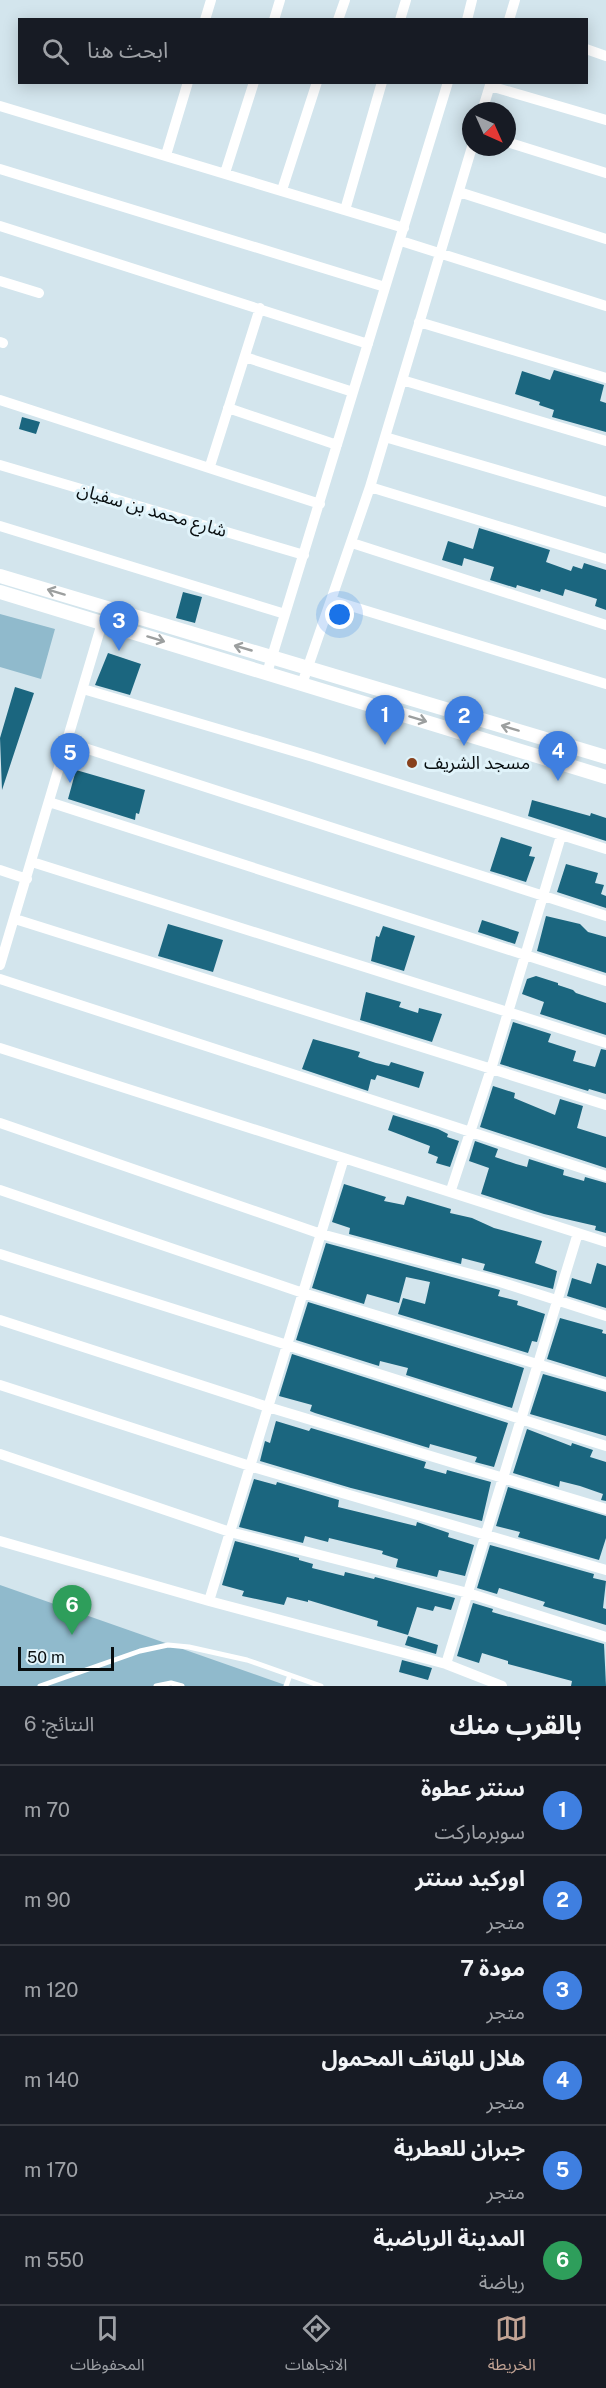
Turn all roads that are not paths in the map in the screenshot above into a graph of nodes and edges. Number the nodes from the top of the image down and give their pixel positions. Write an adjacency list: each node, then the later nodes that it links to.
1 (211, 0): 7 (street)
2 (280, 0): 8 (street)
3 (345, 0): 9 (street)
4 (406, 0): 10 (street)
5 (472, 0): 11 (street)
6 (515, 0): 12 (street)
7 (206, 18)
8 (275, 18)
9 (339, 18)
10 (401, 18)
11 (468, 18)
12 (510, 18)
13 (588, 50): 14 (street)
14 (606, 56)
15 (187, 84): 25 (street)
16 (253, 84): 28 (street)
17 (316, 84): 30 (street)
18 (380, 84): 32 (street)
19 (447, 84): 34 (street)
20 (490, 84): 21 (street); 23 (street)
21 (485, 102)
22 (0, 106): 25 (street)
23 (606, 120)
24 (516, 145): 29 (street)
25 (166, 155): 28 (street)
26 (469, 156): 31 (street)
27 (0, 169): 39 (street)
28 (225, 173): 30 (street)
29 (606, 173)
30 (282, 190): 32 (street)
31 (459, 192): 35 (street); 37 (street)
32 (345, 210): 34 (street)
33 (0, 226): 42 (street)
34 (404, 228): 36 (street)
35 (606, 239)
36 (401, 241): 37 (street); 39 (street)
37 (441, 254): 41 (street); 43 (street)
38 (0, 281): 40 (street)
39 (385, 287): 44 (street)
40 (39, 293)
41 (606, 306)
42 (260, 308): 44 (street); 45 (street)
43 (419, 322): 46 (street); 47 (street)
44 (368, 344): 48 (street)
45 (245, 357): 48 (street); 50 (street)
46 (606, 378)
47 (402, 380): 51 (street); 52 (street)
48 (353, 392): 53 (street)
49 (0, 400): 55 (street)
50 (228, 408): 53 (street); 55 (street)
51 (386, 437): 56 (street); 57 (street)
52 (606, 441)
53 (337, 445): 58 (street)
54 (0, 465): 61 (street, شارع محمد بن سفيان)
55 (210, 466): 58 (street)
56 (370, 487): 60 (street); 62 (street)
57 (606, 502)
58 (320, 504): 61 (street)
59 (0, 526): 66 (street)
60 (352, 543): 65 (street); 68 (street)
61 (304, 555): 66 (street)
62 (606, 559)
63 (0, 576): 69 (street, one-way to 63)
64 (0, 592): 67 (street)
65 (332, 600): 70 (street); 73 (street)
66 (285, 614): 69 (street)
67 (102, 623): 71 (street, one-way to 71); 74 (street)
68 (606, 625)
69 (272, 656): 70 (street); 71 (street)
70 (307, 667): 72 (street); 76 (street, one-way to 70)
71 (267, 673): 72 (street)
72 (302, 684): 77 (street, one-way to 77)
73 (606, 684)
74 (83, 689): 75 (street); 79 (street)
75 (66, 742): 78 (street); 84 (street)
76 (606, 757)
77 (606, 777)
78 (50, 802): 81 (street); 87 (street)
79 (561, 836): 80 (street); 84 (street)
80 (606, 849)
81 (32, 862): 83 (street); 91 (street)
82 (0, 870): 83 (street)
83 (27, 879): 86 (street)
84 (542, 896): 85 (street); 87 (street)
85 (606, 916)
86 (15, 919): 88 (street); 94 (street)
87 (524, 954): 90 (street); 91 (street)
88 (0, 965)
89 (0, 979): 97 (street)
90 (606, 981)
91 (507, 1011): 92 (street); 94 (street)
92 (606, 1043)
93 (0, 1048): 98 (street)
94 (491, 1069): 95 (street); 97 (street)
95 (606, 1105)
96 (0, 1123): 103 (street)
97 (470, 1132): 99 (street); 101 (street)
98 (344, 1158): 101 (street); 103 (street)
99 (606, 1176)
100 (0, 1190): 106 (street)
101 (451, 1190): 102 (street)
102 (578, 1233): 104 (street); 107 (street)
103 (321, 1234): 106 (street); 107 (street)
104 (606, 1242)
105 (0, 1254): 110 (street)
106 (303, 1293): 110 (street); 111 (street)
107 (556, 1299): 108 (street); 111 (street)
108 (606, 1316)
109 (0, 1320): 114 (street)
110 (287, 1347): 114 (street); 115 (street)
111 (539, 1362): 113 (street); 115 (street)
112 (0, 1385): 118 (street)
113 (606, 1385)
114 (268, 1407): 118 (street); 119 (street)
115 (520, 1419): 116 (street); 119 (street)
116 (606, 1446)
117 (0, 1454): 121 (street)
118 (250, 1466): 121 (street); 122 (street)
119 (502, 1478): 120 (street); 122 (street)
120 (606, 1509)
121 (230, 1532): 125 (street); 126 (street)
122 (486, 1535): 124 (street); 125 (street)
123 (0, 1541): 126 (street)
124 (606, 1570)
125 (468, 1593): 127 (street); 128 (street)
126 (209, 1601): 128 (street)
127 (606, 1637)
128 (446, 1664): 135 (street)
129 (290, 1675): 130 (lane); 133 (lane); 134 (lane)
130 (40, 1686)
131 (156, 1686): 132 (lane)
132 (182, 1686)
133 (285, 1686)
134 (321, 1686)
135 (502, 1686)

